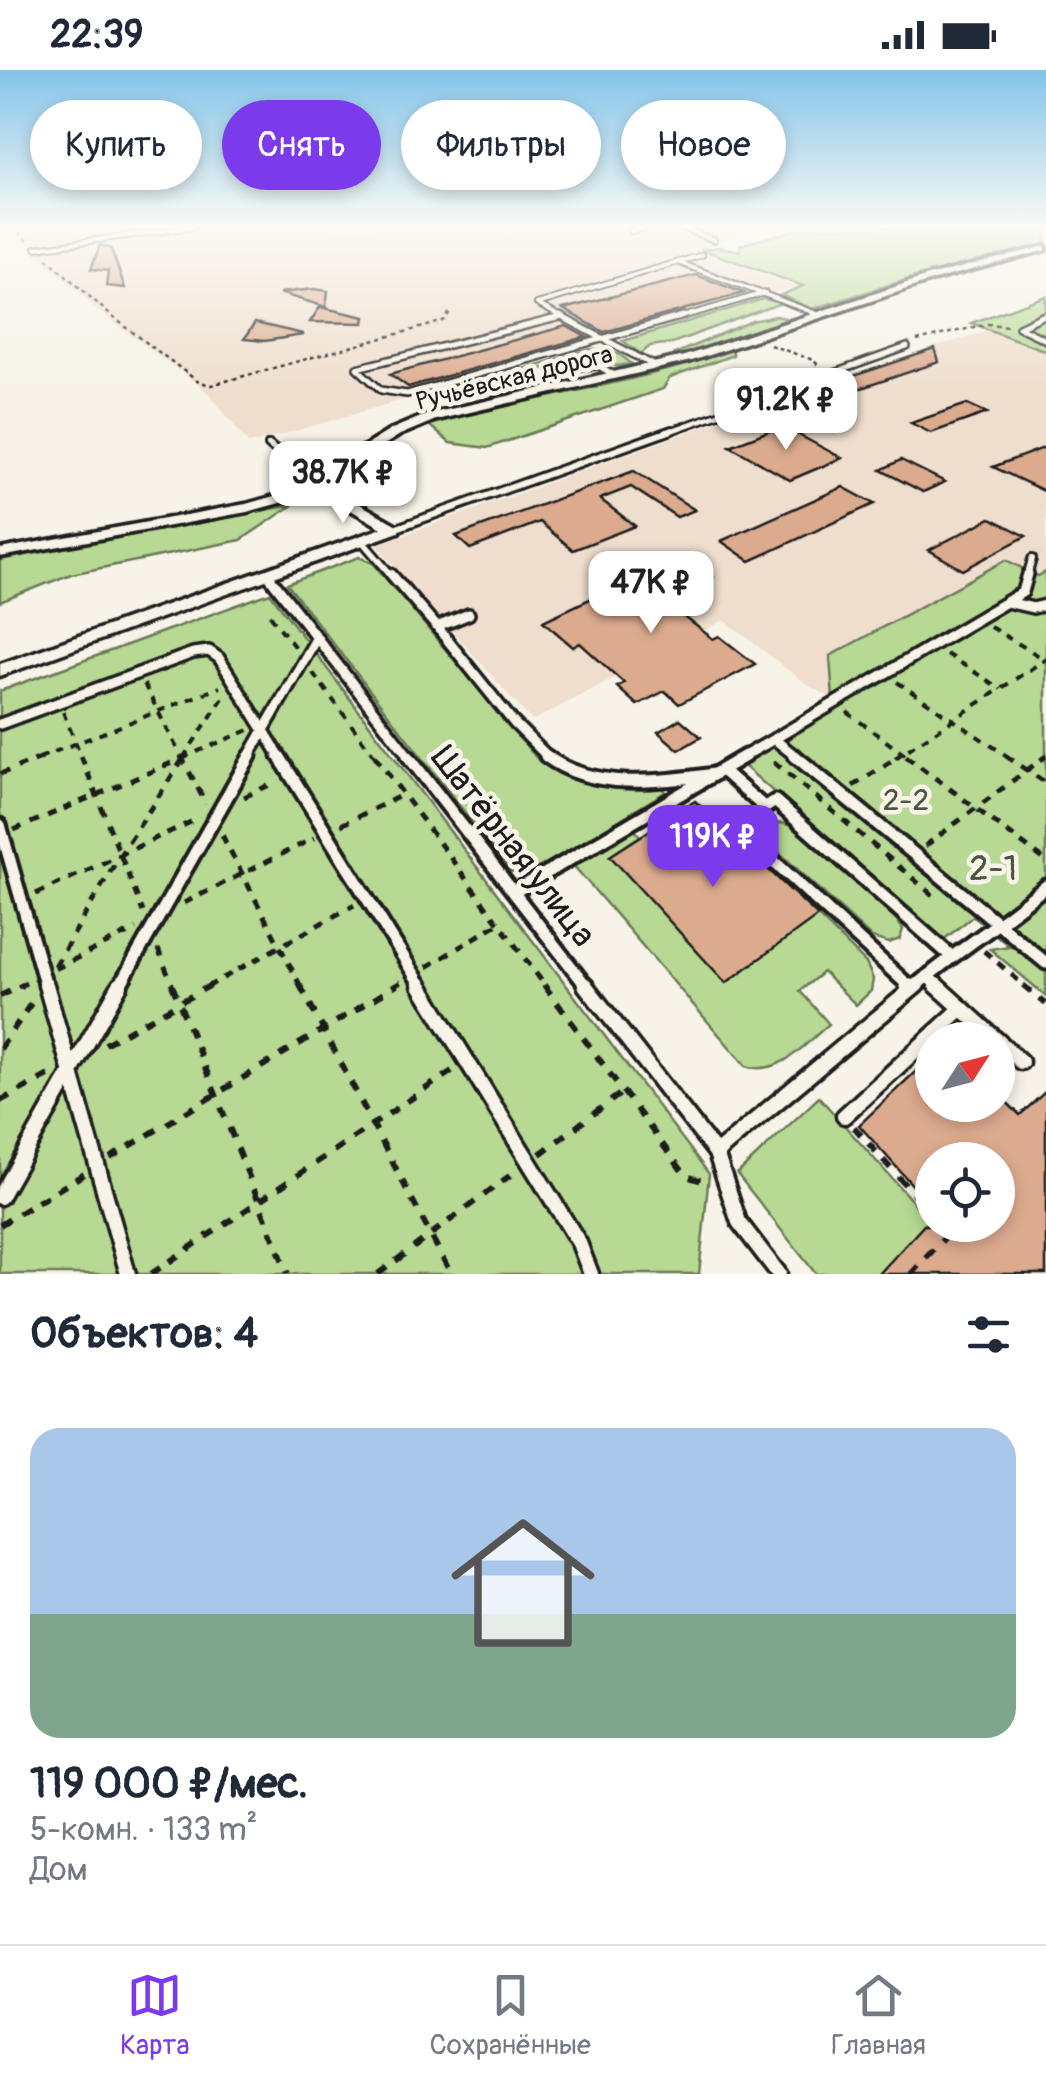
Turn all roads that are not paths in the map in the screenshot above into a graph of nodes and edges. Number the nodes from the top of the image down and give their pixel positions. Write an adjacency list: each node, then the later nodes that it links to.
1 (607, 283): 7 (lane)
2 (737, 283): 4 (lane)
3 (915, 283): 6 (street, Ручьёвская дорога)
4 (764, 293): 6 (lane); 8 (lane)
5 (1046, 314): 9 (lane)
6 (820, 315): 12 (street, Ручьёвская дорога)
7 (561, 317): 8 (lane); 8 (lane)
8 (604, 339): 12 (lane)
9 (1046, 340)
10 (906, 347): 16 (lane)
11 (572, 367): 13 (lane)
12 (656, 367): 13 (street, Ручьёвская дорога)
13 (614, 375): 15 (street, Ручьёвская дорога)
14 (269, 445): 15 (lane)
15 (316, 485): 16 (street); 18 (street, Ручьёвская дорога)
16 (394, 529): 17 (street)
17 (363, 542): 20 (street); 24 (lane)
18 (0, 554)
19 (1032, 559): 21 (lane)
20 (268, 574): 25 (lane, Шатёрная улица); 26 (street)
21 (1008, 602): 22 (lane); 29 (lane)
22 (1046, 605)
23 (469, 614): 24 (lane)
24 (437, 627): 30 (lane)
25 (317, 636): 28 (lane); 34 (lane, Шатёрная улица)
26 (0, 670)
27 (0, 724): 28 (lane)
28 (262, 727): 44 (lane); 49 (lane)
29 (774, 739): 30 (lane); 35 (lane)
30 (718, 772): 31 (lane); 34 (lane)
31 (764, 808): 36 (lane); 39 (lane)
32 (1, 830): 44 (lane)
33 (1046, 886): 35 (lane)
34 (514, 892): 46 (lane, Шатёрная улица)
35 (1000, 925): 36 (lane); 37 (lane)
36 (951, 956): 38 (lane)
37 (1046, 962)
38 (926, 976): 39 (lane); 40 (lane)
39 (912, 989): 46 (lane)
40 (962, 1008): 41 (lane); 45 (lane)
41 (977, 1022)
42 (1015, 1056): 43 (lane)
43 (1021, 1062)
44 (72, 1065): 47 (lane); 48 (lane)
45 (844, 1116)
46 (716, 1153): 50 (lane, Шатёрная улица)
47 (0, 1198)
48 (128, 1274)
49 (591, 1274)
50 (779, 1274)

